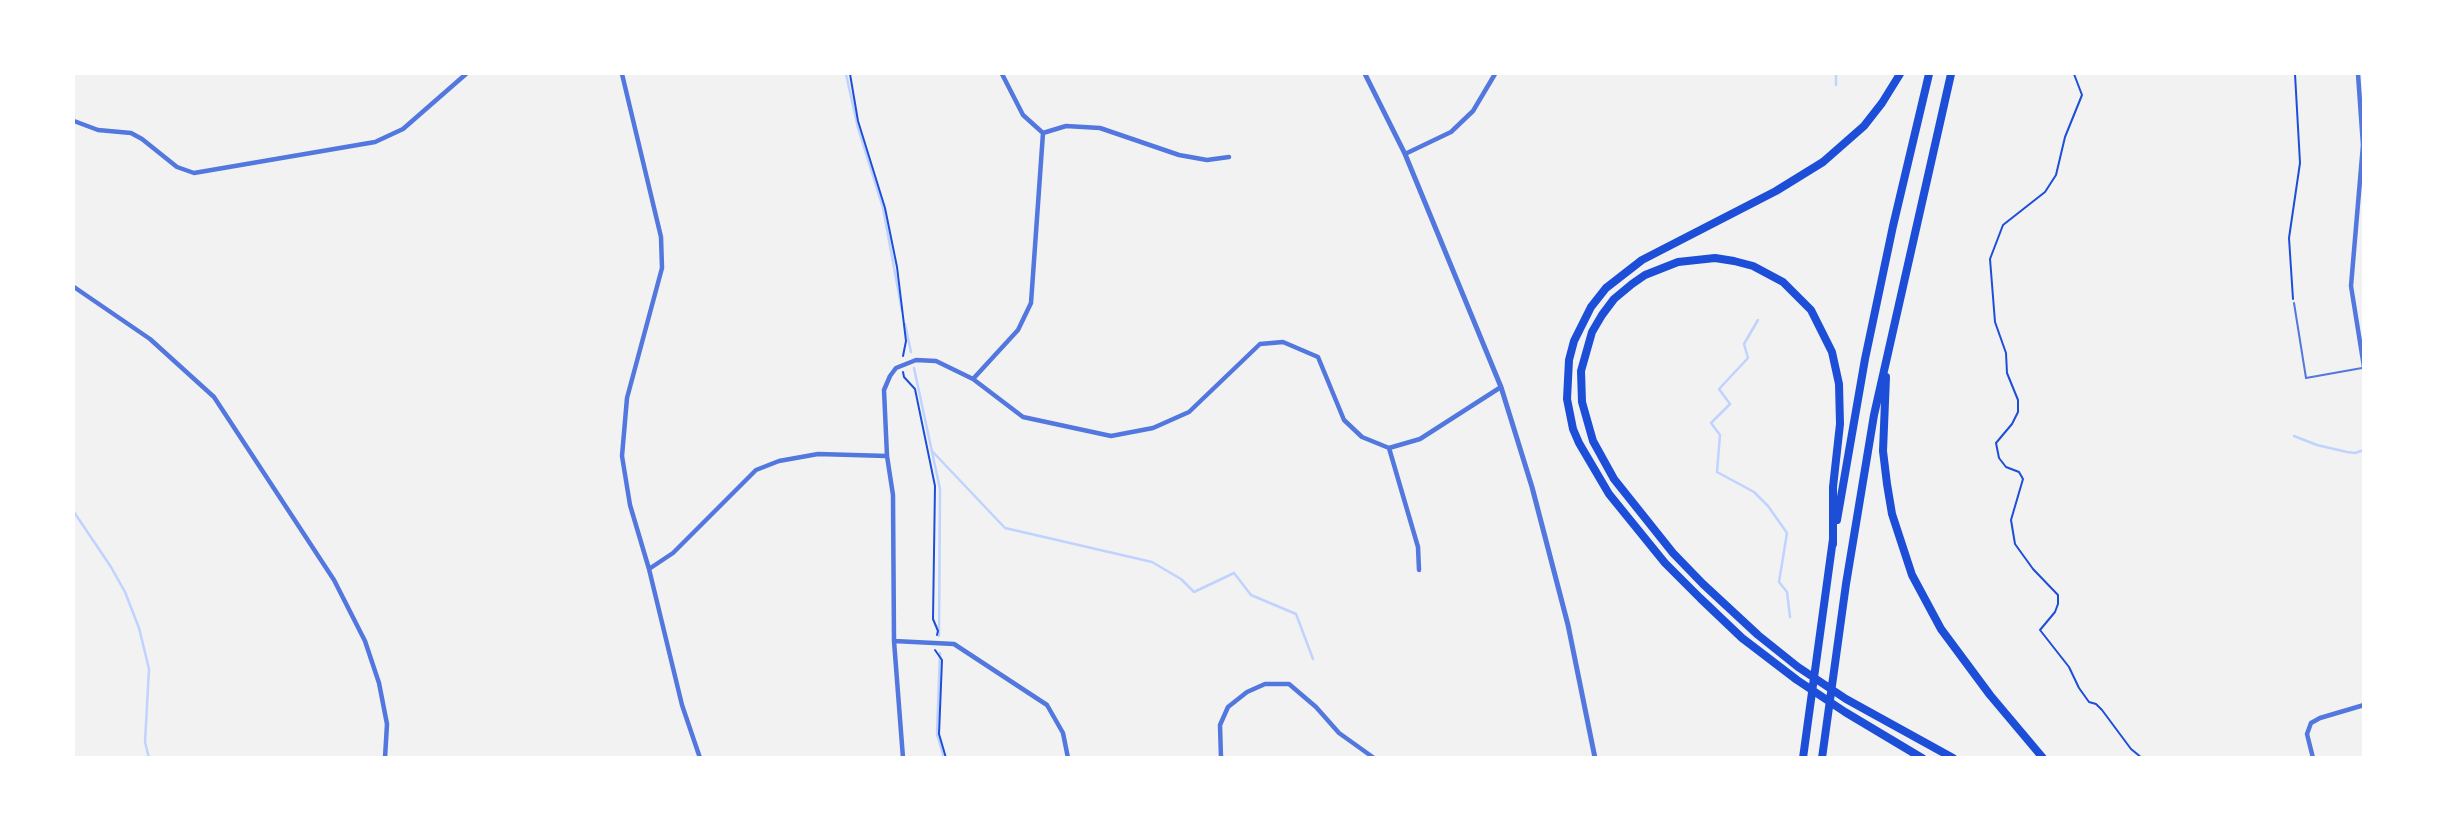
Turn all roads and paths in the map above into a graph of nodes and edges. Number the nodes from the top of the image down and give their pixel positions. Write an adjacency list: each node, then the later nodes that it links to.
1 (466, 74): 13 (street)
2 (622, 74): 27 (street)
3 (850, 74): 20 (path)
4 (1002, 74): 14 (street)
5 (1364, 74): 15 (street)
6 (1495, 74): 15 (street)
7 (1900, 74): 42 (highway)
8 (1928, 74): 26 (highway)
9 (1951, 74): 19 (highway)
10 (2074, 74): 45 (path)
11 (2295, 74): 18 (path)
12 (2358, 74): 21 (street)
13 (74, 122)
14 (1043, 133): 16 (street); 22 (street)
15 (1405, 154): 23 (street)
16 (1229, 157)
17 (74, 287): 32 (street)
18 (2294, 303): 21 (lane)
19 (1887, 348): 41 (highway); 44 (highway)
20 (902, 365): 22 (street); 25 (street); 30 (path)
21 (2364, 368)
22 (973, 379): 24 (street)
23 (1500, 387): 24 (street); 39 (street)
24 (1389, 448): 28 (street)
25 (887, 456): 27 (street); 29 (street)
26 (1833, 544): 40 (highway); 43 (highway)
27 (649, 569): 33 (street)
28 (1419, 570)
29 (894, 641): 30 (street); 34 (street)
30 (934, 643): 35 (path); 36 (street)
31 (2364, 705): 46 (street)
32 (385, 758)
33 (700, 758)
34 (903, 758)
35 (946, 758)
36 (1068, 758)
37 (1221, 758): 38 (street)
38 (1374, 758)
39 (1595, 758)
40 (1802, 758)
41 (1822, 758)
42 (1923, 758)
43 (1952, 758)
44 (2043, 758)
45 (2142, 758)
46 (2313, 758)

